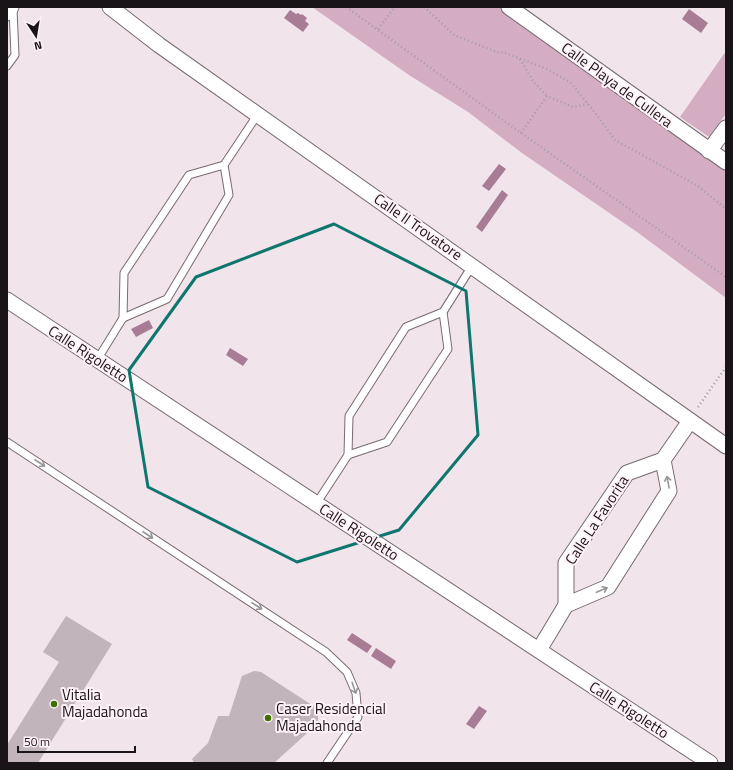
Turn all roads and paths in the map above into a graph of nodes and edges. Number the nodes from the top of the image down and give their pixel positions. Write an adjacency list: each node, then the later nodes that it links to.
1 (12, 7): 7 (street); 10 (lane)
2 (110, 7): 13 (street, Calle Il Trovatore)
3 (346, 7): 8 (path)
4 (395, 7): 8 (path)
5 (424, 7): 9 (path)
6 (509, 7): 16 (street, Calle Playa de Cullera)
7 (7, 13)
8 (378, 29): 15 (path)
9 (520, 59): 11 (path); 12 (path)
10 (7, 66)
11 (547, 96): 12 (path); 15 (path)
12 (588, 104): 19 (path)
13 (258, 114): 18 (lane); 20 (street, Calle Il Trovatore)
14 (726, 128): 16 (street)
15 (521, 133): 21 (path)
16 (709, 151): 17 (street, Calle Playa de Cullera)
17 (726, 162)
18 (224, 166): 24 (lane); 24 (lane)
19 (726, 209)
20 (472, 266): 23 (lane); 28 (street, Calle Il Trovatore)
21 (726, 276)
22 (7, 300): 25 (street, Calle Rigoletto)
23 (443, 312): 31 (lane); 31 (lane)
24 (122, 318): 25 (lane)
25 (98, 360): 33 (street, Calle Rigoletto)
26 (726, 367): 27 (path)
27 (698, 407)
28 (690, 421): 30 (street, Calle Il Trovatore); 32 (street)
29 (7, 442): 36 (lane, one-way to 36)
30 (726, 446)
31 (348, 455): 33 (lane)
32 (663, 460): 34 (street, Calle La Favorita); 34 (street, one-way to 32)
33 (316, 504): 35 (street, Calle Rigoletto)
34 (566, 605): 35 (street)
35 (539, 650): 37 (street, Calle Rigoletto)
36 (328, 763)
37 (710, 763)

